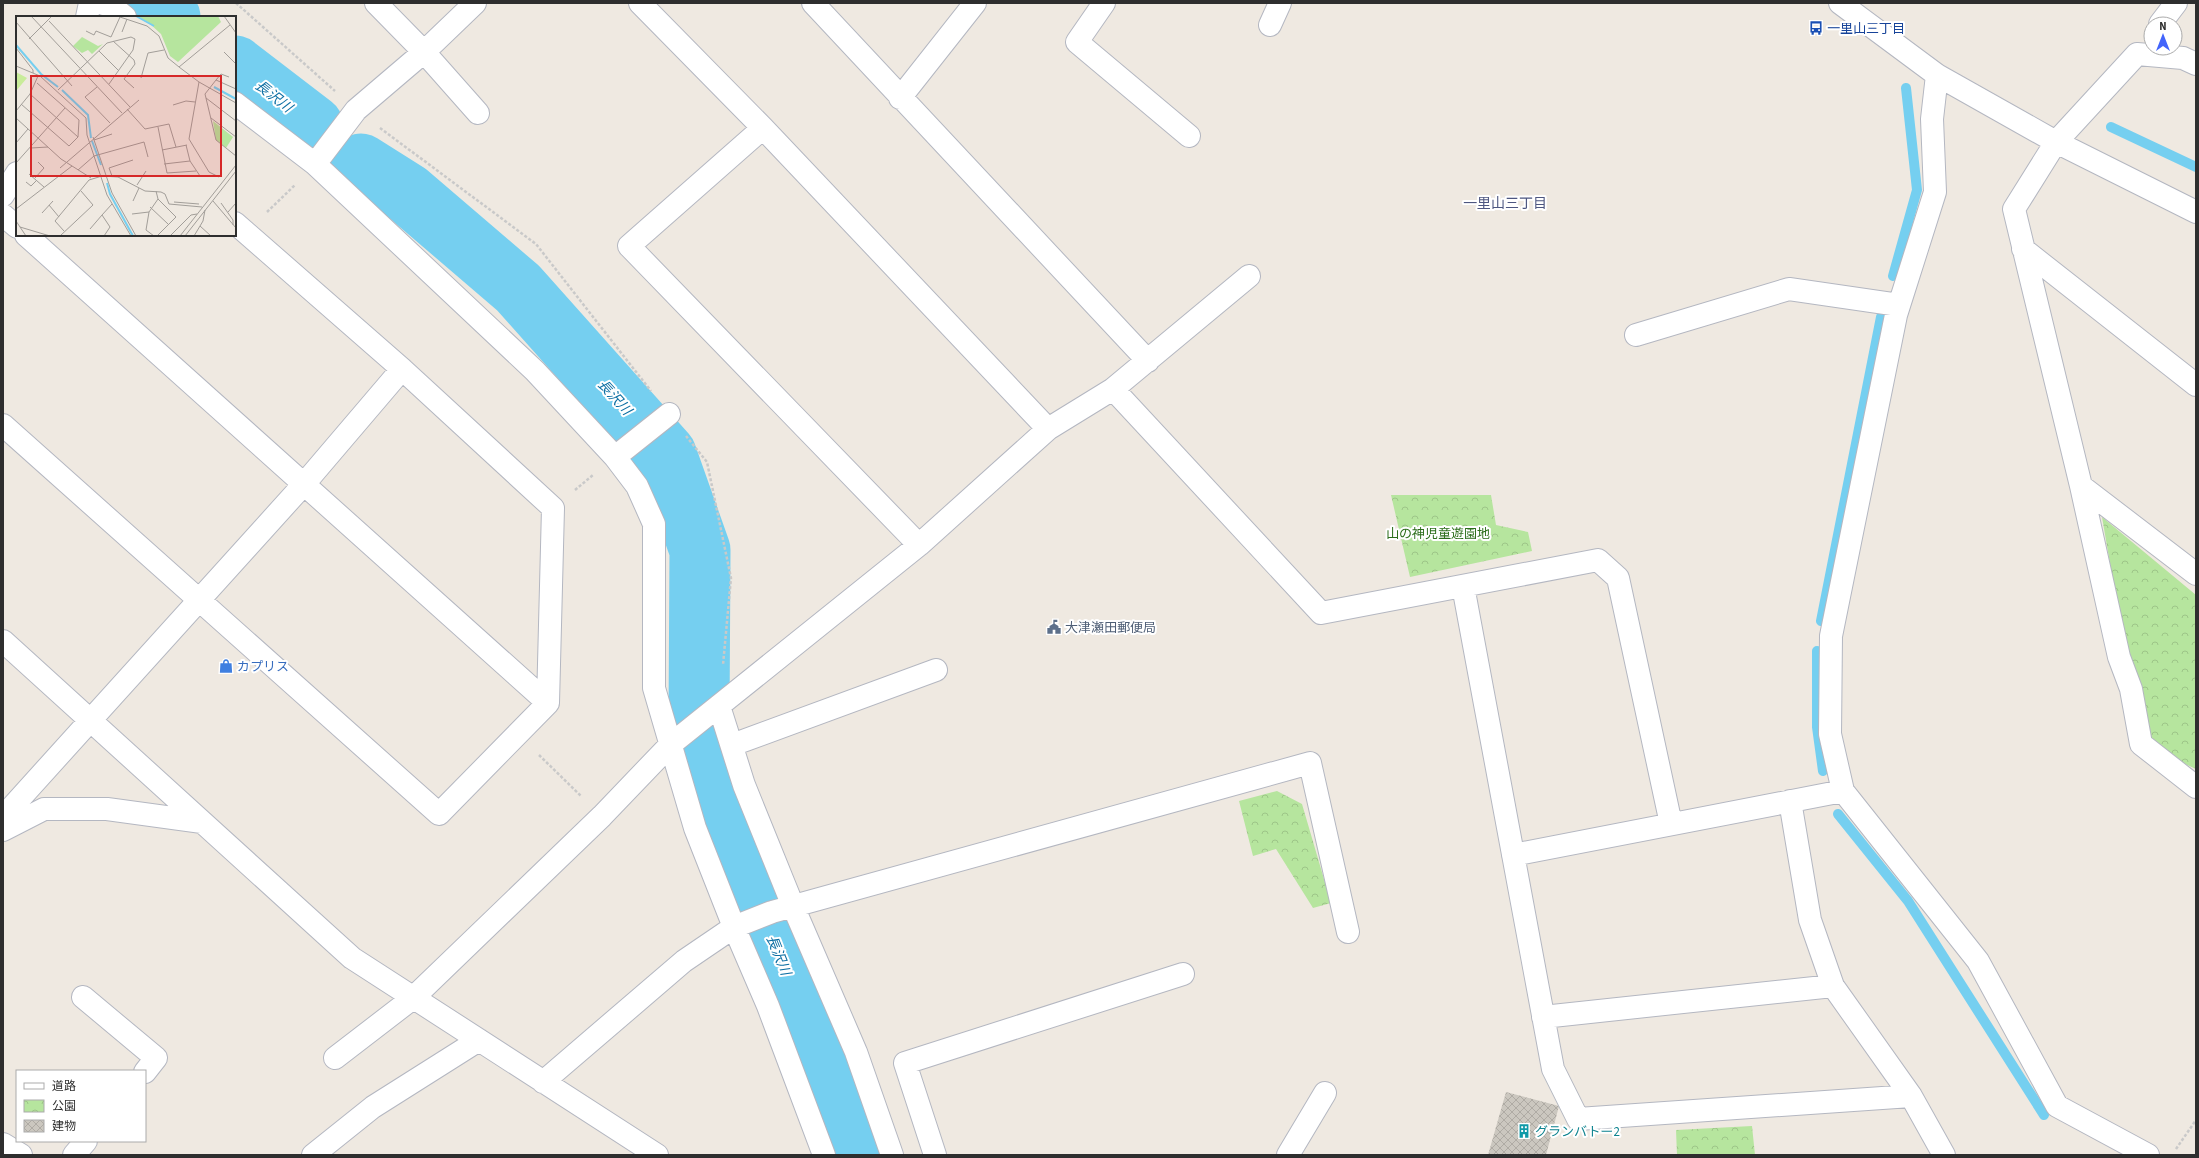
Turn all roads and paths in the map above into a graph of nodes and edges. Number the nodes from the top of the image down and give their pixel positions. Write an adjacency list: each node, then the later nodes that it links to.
1 (90, 3): 13 (street)
2 (102, 3): 14 (street)
3 (236, 3): 24 (path)
4 (376, 3): 18 (street)
5 (475, 3): 18 (street)
6 (640, 3): 26 (street)
7 (813, 3): 22 (street)
8 (975, 3): 22 (street)
9 (1104, 3): 27 (street)
10 (1280, 3): 16 (street)
11 (1840, 3): 21 (street)
12 (2176, 3): 15 (street)
13 (87, 16)
14 (124, 16)
15 (2166, 16)
16 (1270, 25)
17 (2143, 46): 19 (street)
18 (424, 52): 24 (street); 25 (street)
19 (2137, 54): 20 (street); 28 (street)
20 (2196, 64)
21 (1936, 75): 28 (street); 39 (street)
22 (900, 98): 41 (street)
23 (236, 104): 29 (street)
24 (356, 110): 29 (street); 45 (path)
25 (478, 113)
26 (763, 128): 47 (street); 52 (street)
27 (1188, 136)
28 (2056, 142): 32 (street); 37 (street)
29 (315, 164): 35 (path); 48 (street)
30 (16, 175): 31 (street)
31 (3, 195)
32 (2196, 212)
33 (3, 215): 34 (street)
34 (16, 226)
35 (241, 228): 42 (street)
36 (27, 236): 49 (street)
37 (2023, 249): 43 (street); 50 (street)
38 (1249, 276): 41 (street)
39 (1899, 305): 40 (street); 65 (street)
40 (1636, 335)
41 (1148, 361): 44 (street)
42 (402, 369): 49 (street); 51 (street)
43 (2196, 385)
44 (1113, 389): 47 (street); 54 (street)
45 (668, 415): 48 (street); 59 (path)
46 (3, 425): 55 (street)
47 (1048, 429): 52 (street)
48 (616, 457): 51 (path); 62 (street)
49 (304, 484): 55 (street); 58 (street)
50 (2082, 486): 53 (street); 64 (street)
51 (553, 508): 58 (street)
52 (918, 545): 59 (street)
53 (2196, 574)
54 (1463, 586): 70 (street); 72 (street)
55 (199, 600): 60 (street); 61 (street)
56 (3, 641): 60 (street)
57 (936, 670): 63 (street)
58 (548, 703): 61 (street)
59 (719, 706): 62 (street); 63 (street)
60 (90, 721): 68 (street); 69 (street)
61 (518, 735): 67 (path)
62 (670, 745): 67 (street); 74 (street)
63 (732, 745): 73 (street)
64 (2196, 788)
65 (1842, 791): 66 (street); 99 (street)
66 (1790, 801): 70 (street); 77 (street)
67 (602, 816): 79 (street)
68 (3, 817)
69 (202, 822): 71 (street); 79 (street)
70 (1671, 824): 72 (street)
71 (3, 830)
72 (1513, 855): 80 (street)
73 (793, 906): 74 (street); 75 (street); 95 (street)
74 (734, 927): 84 (street); 94 (street)
75 (1348, 932)
76 (1183, 974): 96 (street)
77 (1833, 986): 80 (street); 86 (street)
78 (82, 997): 83 (street)
79 (413, 998): 81 (street); 82 (street)
80 (1543, 1017): 86 (street)
81 (480, 1040): 84 (street); 92 (street)
82 (335, 1058)
83 (146, 1071)
84 (543, 1082): 93 (street)
85 (1325, 1093): 97 (street)
86 (1911, 1096): 98 (street)
87 (2196, 1120): 100 (path)
88 (85, 1142): 91 (street)
89 (3, 1144): 90 (street)
90 (21, 1155)
91 (74, 1155)
92 (313, 1155)
93 (657, 1155)
94 (824, 1155)
95 (892, 1155)
96 (935, 1155)
97 (1288, 1155)
98 (1944, 1155)
99 (2148, 1155)
100 (2173, 1155)

